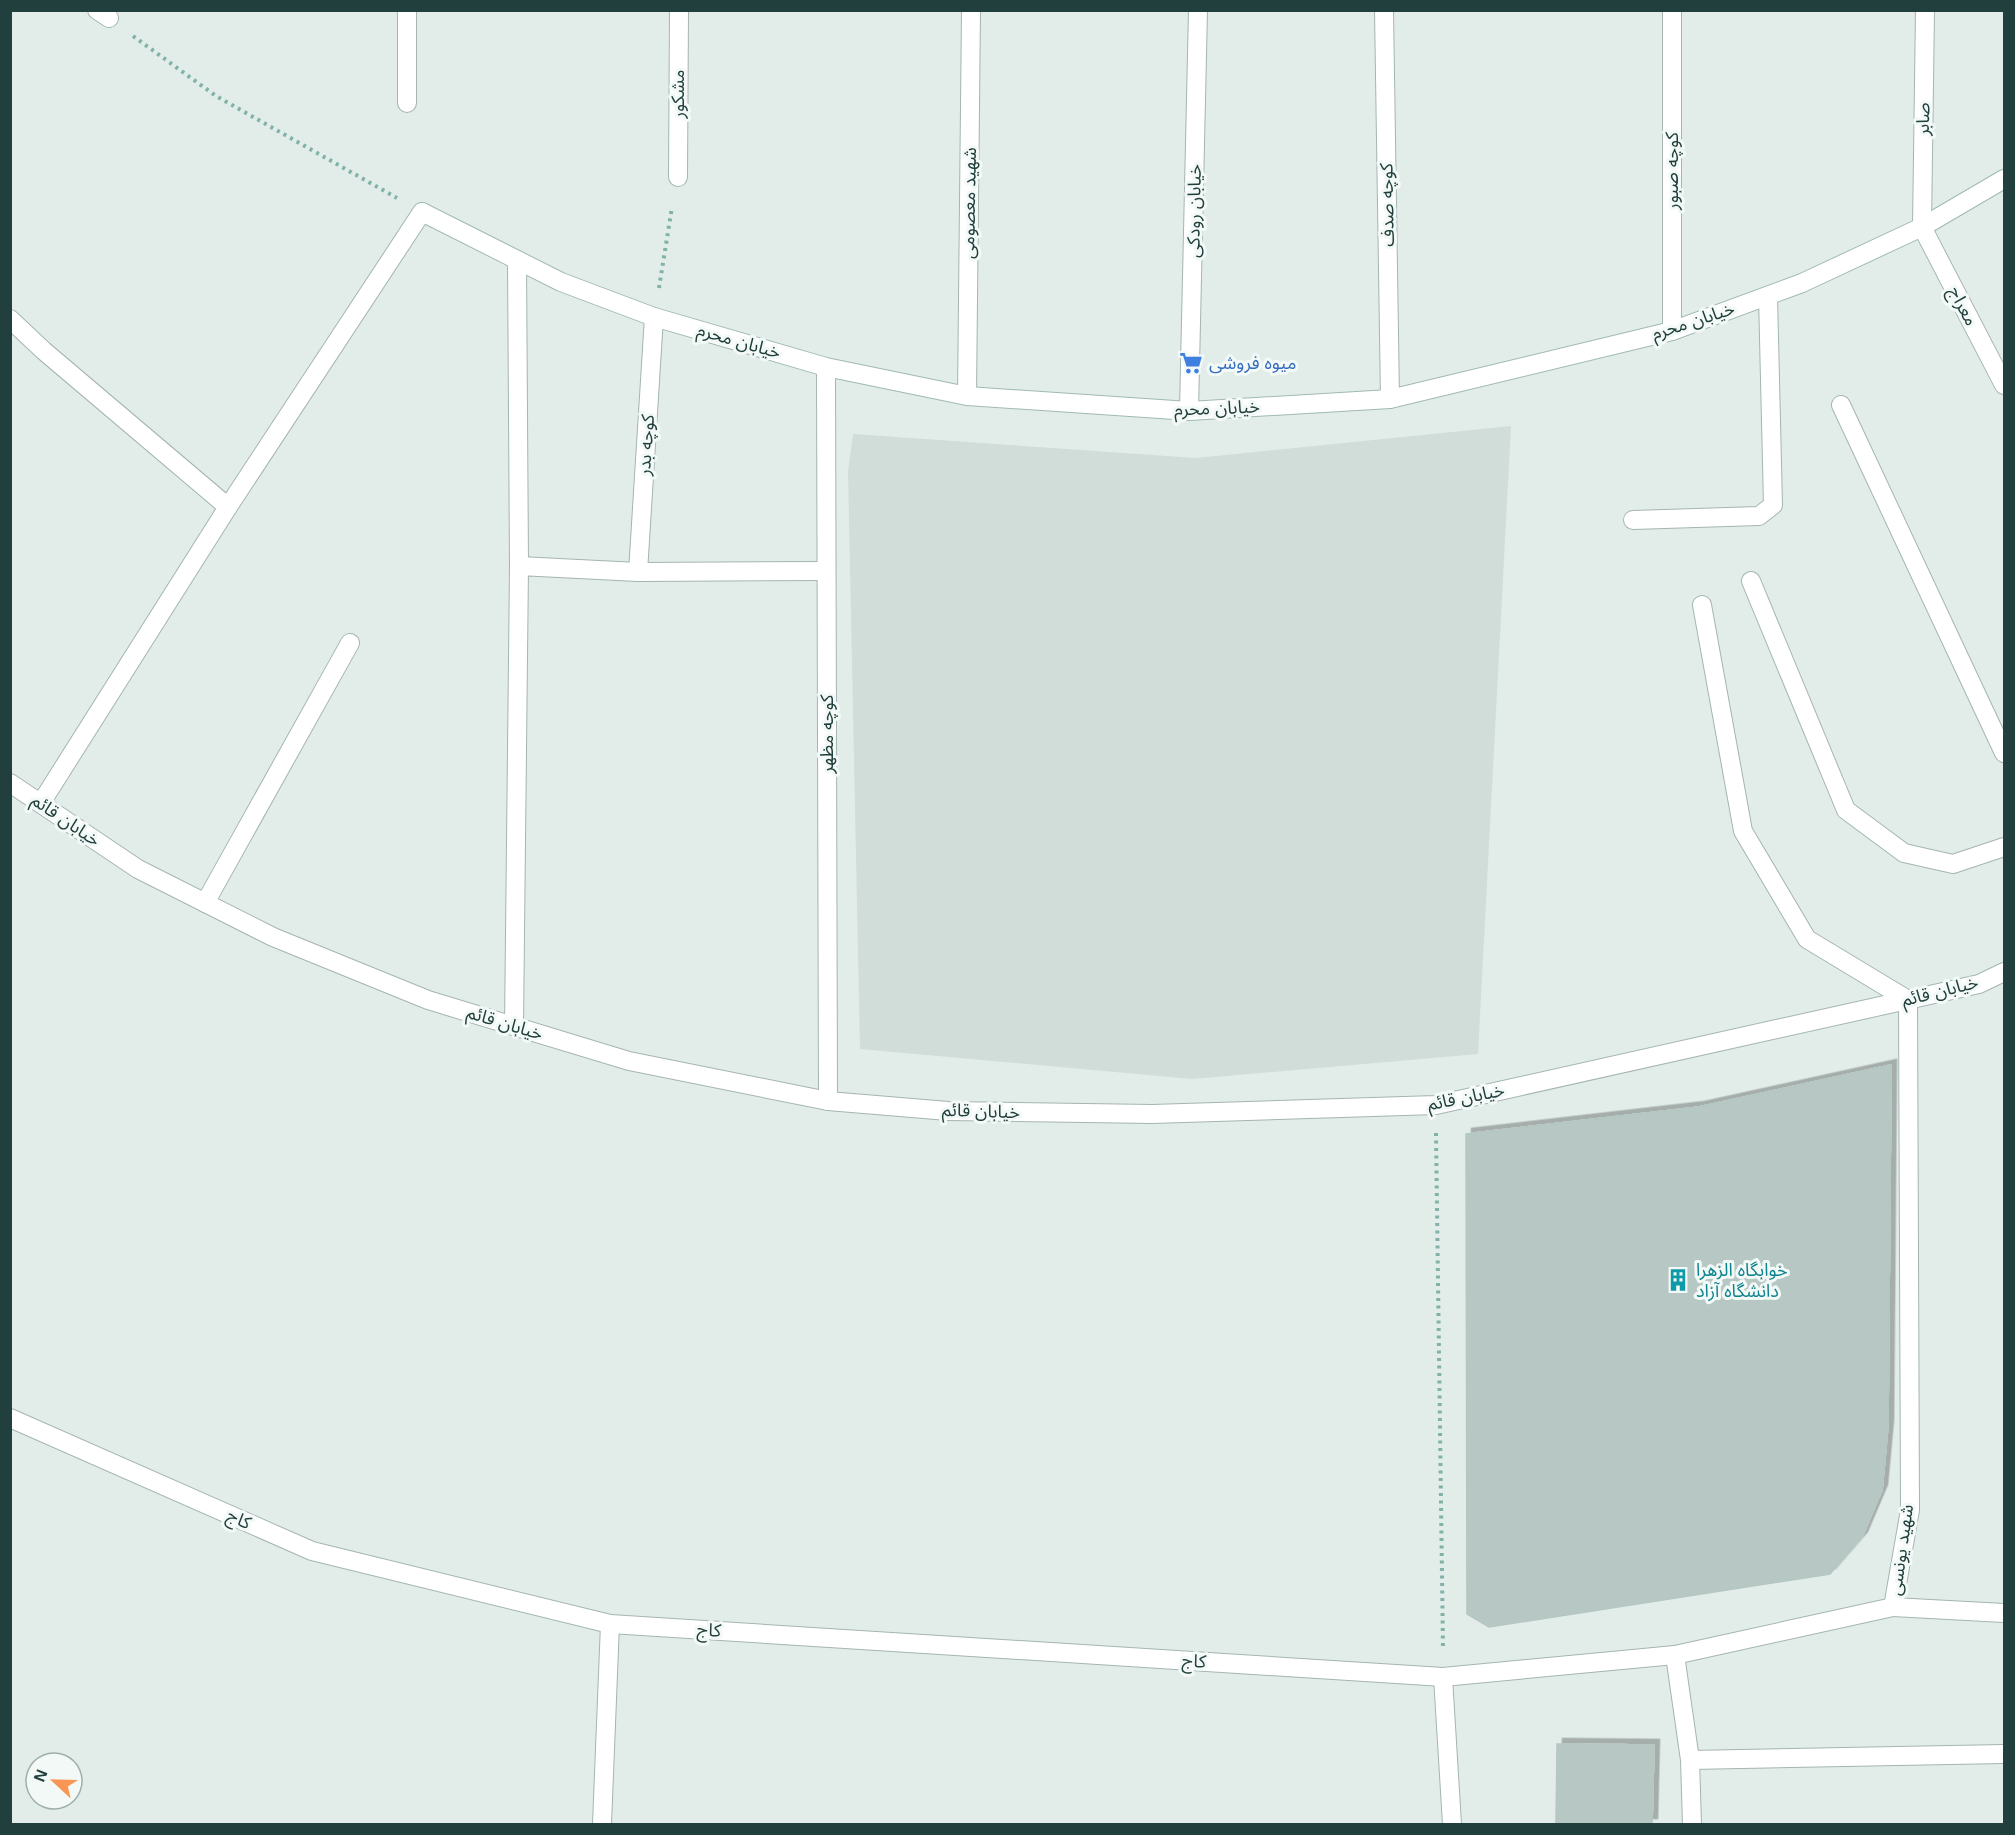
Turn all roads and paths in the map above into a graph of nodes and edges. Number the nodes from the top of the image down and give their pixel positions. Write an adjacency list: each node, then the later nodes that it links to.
1 (407, 10): 9 (street)
2 (679, 10): 10 (street, مشکور)
3 (971, 10): 21 (street, شهید معصومی)
4 (1198, 10): 24 (street, خیابان رودکی)
5 (1383, 10): 22 (street, کوچه صدف)
6 (1672, 10): 18 (street, کوچه صبور)
7 (1925, 10): 13 (street, صابر)
8 (105, 13): 12 (path)
9 (407, 103)
10 (678, 177): 16 (path)
11 (2004, 179): 13 (street, خیابان محرم)
12 (422, 212): 14 (street, خیابان محرم); 25 (street)
13 (1922, 227): 15 (street, خیابان محرم); 20 (street, معراج)
14 (517, 260): 16 (street, خیابان محرم); 27 (street)
15 (1768, 296): 18 (street, خیابان محرم); 26 (street)
16 (654, 317): 19 (street, خیابان محرم); 29 (street, کوچه بدر)
17 (10, 319): 25 (street)
18 (1672, 331): 22 (street, خیابان محرم)
19 (826, 367): 21 (street, خیابان محرم); 28 (street, کوچه مظهر)
20 (2004, 385)
21 (967, 396): 24 (street, خیابان محرم)
22 (1390, 399): 24 (street, خیابان محرم)
23 (1841, 405): 33 (street)
24 (1190, 411)
25 (228, 507): 35 (street)
26 (1633, 520)
27 (519, 566): 29 (street); 40 (street)
28 (826, 571): 29 (street); 41 (street, کوچه مظهر)
29 (638, 572)
30 (1751, 581): 36 (street)
31 (1702, 605): 39 (street)
32 (350, 643): 37 (street)
33 (2004, 753)
34 (10, 783): 35 (street, خیابان قائم)
35 (41, 803): 37 (street, خیابان قائم)
36 (2004, 847)
37 (206, 903): 40 (street, خیابان قائم)
38 (2004, 972): 39 (street, خیابان قائم)
39 (1908, 1000): 42 (street, خیابان قائم); 44 (street, شهید یونسی)
40 (514, 1026): 41 (street, خیابان قائم)
41 (828, 1101): 42 (street, خیابان قائم)
42 (1436, 1105): 48 (path)
43 (10, 1418): 46 (street, کاج)
44 (1893, 1607): 45 (street); 47 (street, شهید یونسی)
45 (2004, 1613)
46 (610, 1624): 48 (street, کاج); 51 (street)
47 (1676, 1655): 48 (street, شهید یونسی); 50 (street)
48 (1443, 1677): 52 (street)
49 (2004, 1754): 50 (street)
50 (1690, 1760): 53 (street)
51 (602, 1824)
52 (1452, 1824)
53 (1692, 1824)

